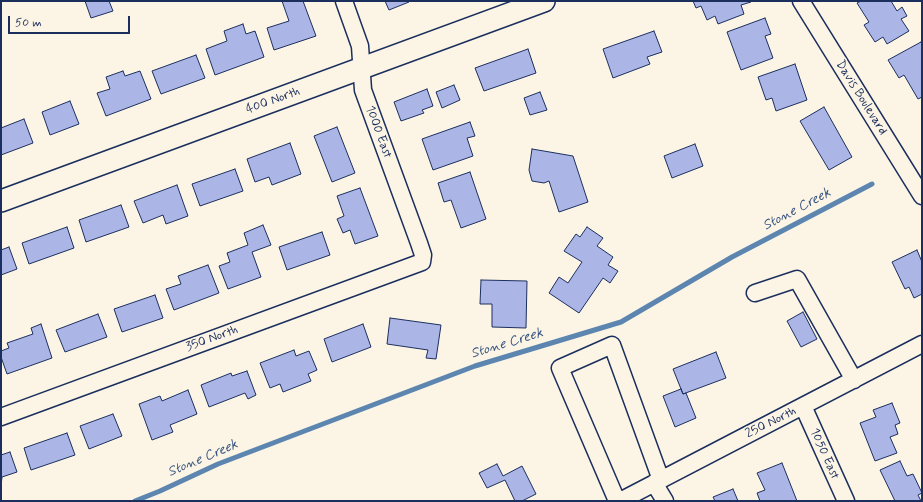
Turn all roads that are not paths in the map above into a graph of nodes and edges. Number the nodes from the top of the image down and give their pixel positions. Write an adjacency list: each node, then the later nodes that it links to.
1 (344, 1): 4 (street, 1000 East)
2 (544, 1): 4 (main road, 400 North)
3 (801, 1): 5 (street, Davis Boulevard)
4 (362, 68): 6 (main road, 400 North); 7 (street, 1000 East)
5 (922, 196)
6 (1, 201)
7 (422, 262): 12 (street, 350 North)
8 (755, 292): 10 (street)
9 (922, 344): 10 (street, 250 North)
10 (854, 380): 11 (street, 250 North)
11 (803, 406): 13 (street, 250 North); 16 (street, 1050 East)
12 (1, 417)
13 (658, 481): 14 (street, 250 North); 14 (street); 15 (street)
14 (618, 501)
15 (665, 501)
16 (846, 501)

